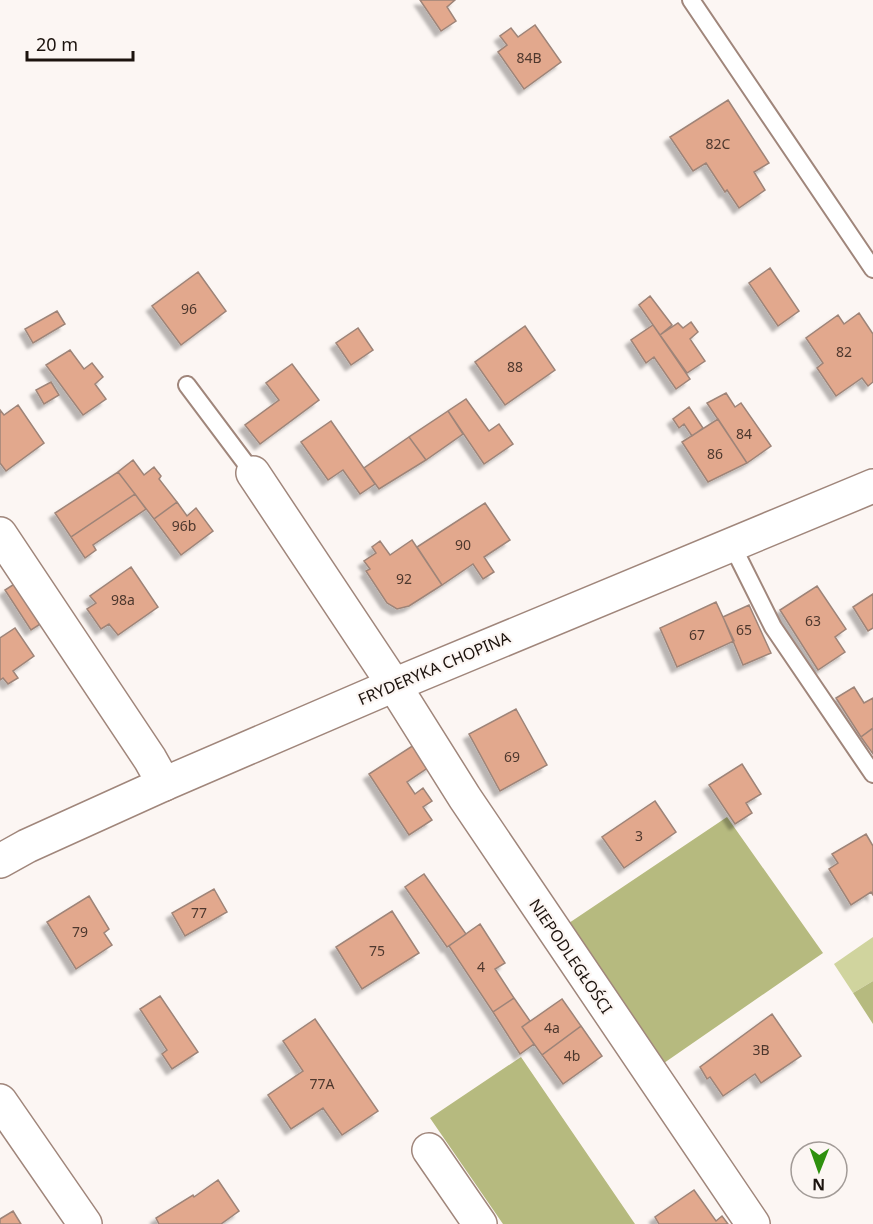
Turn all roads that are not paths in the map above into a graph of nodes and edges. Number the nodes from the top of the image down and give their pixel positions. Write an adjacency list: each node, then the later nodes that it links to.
1 (691, 0): 2 (lane)
2 (873, 269)
3 (187, 385): 4 (lane)
4 (253, 473): 8 (street, NIEPODLEGŁOŚCI)
5 (873, 486): 7 (street, FRYDERYKA CHOPINA)
6 (0, 534): 10 (street)
7 (732, 545): 8 (street, FRYDERYKA CHOPINA); 9 (lane)
8 (394, 685): 10 (street, FRYDERYKA CHOPINA); 16 (street, NIEPODLEGŁOŚCI)
9 (873, 774)
10 (164, 784): 11 (street, FRYDERYKA CHOPINA)
11 (0, 861)
12 (0, 1101): 14 (street)
13 (429, 1150): 15 (street)
14 (85, 1224)
15 (480, 1224)
16 (753, 1224)

